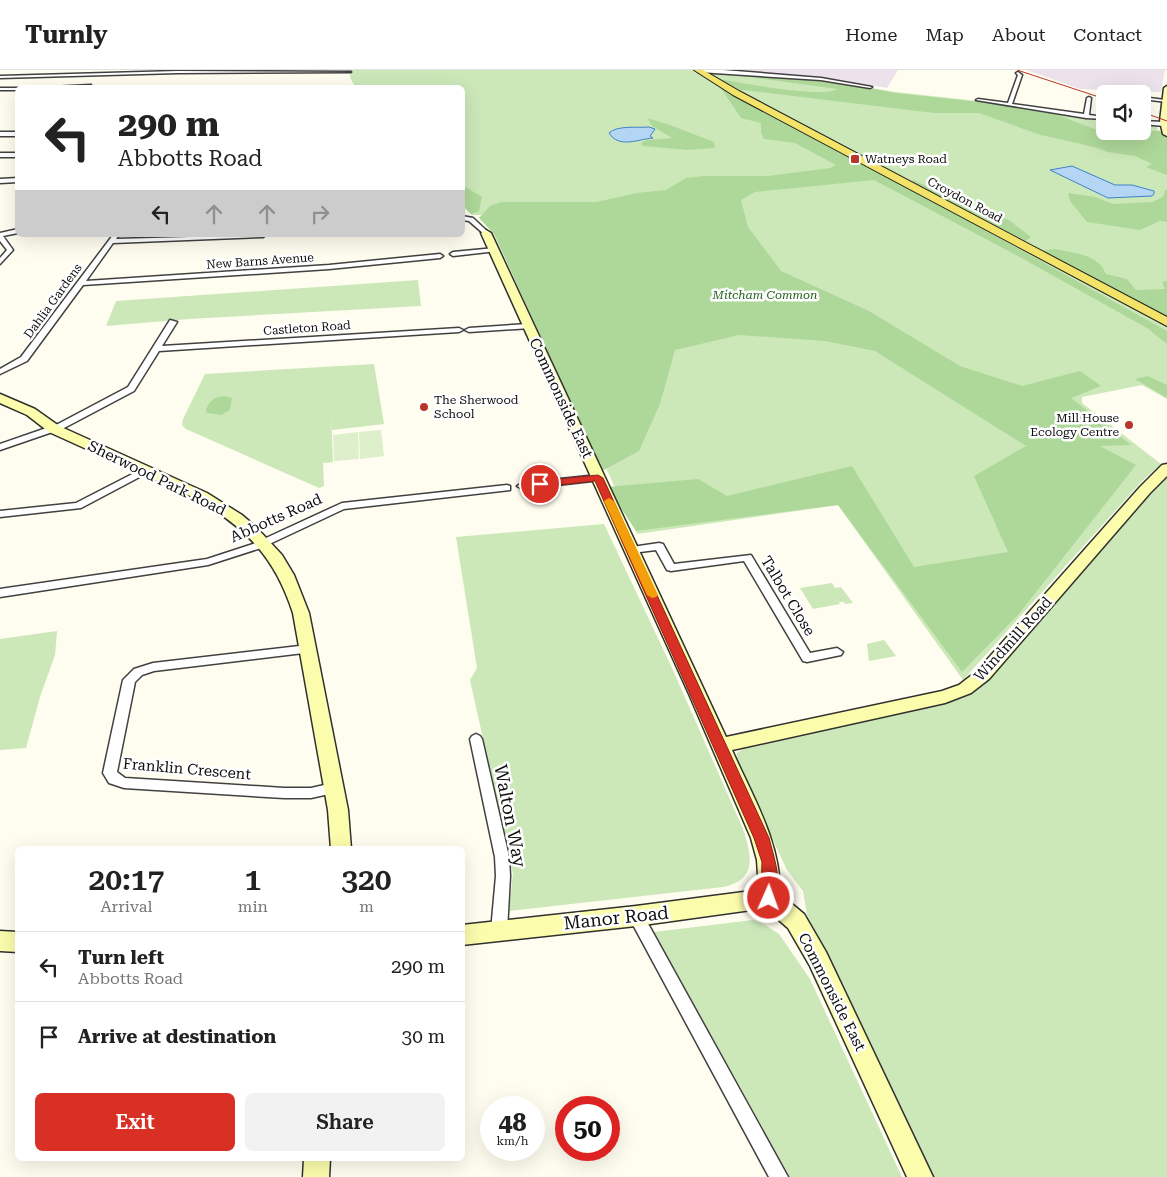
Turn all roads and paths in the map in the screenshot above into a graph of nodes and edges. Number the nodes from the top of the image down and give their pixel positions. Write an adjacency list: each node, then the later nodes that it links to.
1 (699, 71): 7 (street); 39 (main road, Croydon Road)
2 (349, 72): 4 (street)
3 (1018, 73): 15 (street)
4 (101, 74): 5 (street); 6 (street)
5 (0, 77)
6 (91, 85)
7 (870, 86)
8 (15, 88): 10 (street)
9 (1167, 88): 14 (street)
10 (0, 89)
11 (1089, 98): 16 (street)
12 (1151, 99): 14 (street)
13 (978, 100): 15 (street)
14 (1166, 100): 19 (street)
15 (1010, 104): 16 (street)
16 (1086, 117): 17 (street)
17 (1096, 118)
18 (1151, 123): 19 (street)
19 (1164, 124): 22 (street)
20 (0, 134): 21 (street)
21 (15, 134)
22 (1167, 134)
23 (15, 155): 24 (street)
24 (0, 156)
25 (15, 180): 26 (street)
26 (0, 181)
27 (465, 218): 29 (street, Commonside East)
28 (15, 232): 30 (street)
29 (486, 233): 33 (street, Commonside East)
30 (0, 236): 36 (street)
31 (160, 237): 32 (street)
32 (114, 238): 37 (street, Dahlia Gardens)
33 (495, 250): 34 (street); 40 (street, Commonside East)
34 (453, 254)
35 (440, 256): 37 (street, New Barns Avenue)
36 (0, 262)
37 (80, 283): 44 (street, Dahlia Gardens)
38 (173, 322): 43 (street)
39 (1167, 322)
40 (528, 326): 42 (street); 50 (street, Commonside East)
41 (459, 330): 43 (street, Castleton Road)
42 (469, 330)
43 (156, 349): 46 (street)
44 (0, 372)
45 (0, 398): 46 (street, Sherwood Park Road)
46 (54, 429): 47 (street); 49 (street, Sherwood Park Road)
47 (0, 447)
48 (1167, 468): 60 (street, Windmill Road)
49 (146, 470): 53 (street); 54 (street, Sherwood Park Road)
50 (598, 478): 51 (street); 55 (street, Commonside East)
51 (522, 486)
52 (507, 488): 54 (street, Abbotts Road)
53 (0, 514)
54 (265, 543): 56 (street, Abbotts Road); 57 (street, Sherwood Park Road)
55 (632, 550): 58 (street, Talbot Close); 60 (street, Commonside East)
56 (0, 593)
57 (308, 649): 61 (street, Sherwood Park Road); 61 (street, Franklin Crescent)
58 (837, 652)
59 (476, 739): 65 (street, Walton Way)
60 (721, 745): 63 (street, Commonside East)
61 (333, 788): 62 (street, Sherwood Park Road)
62 (341, 846)
63 (769, 898): 64 (street, Manor Road); 72 (street, Commonside East)
64 (636, 916): 65 (street, Manor Road); 71 (street)
65 (499, 931): 66 (street, Manor Road)
66 (465, 936)
67 (0, 941): 68 (street)
68 (15, 942)
69 (317, 1161): 70 (street)
70 (316, 1177)
71 (779, 1177)
72 (920, 1177)

